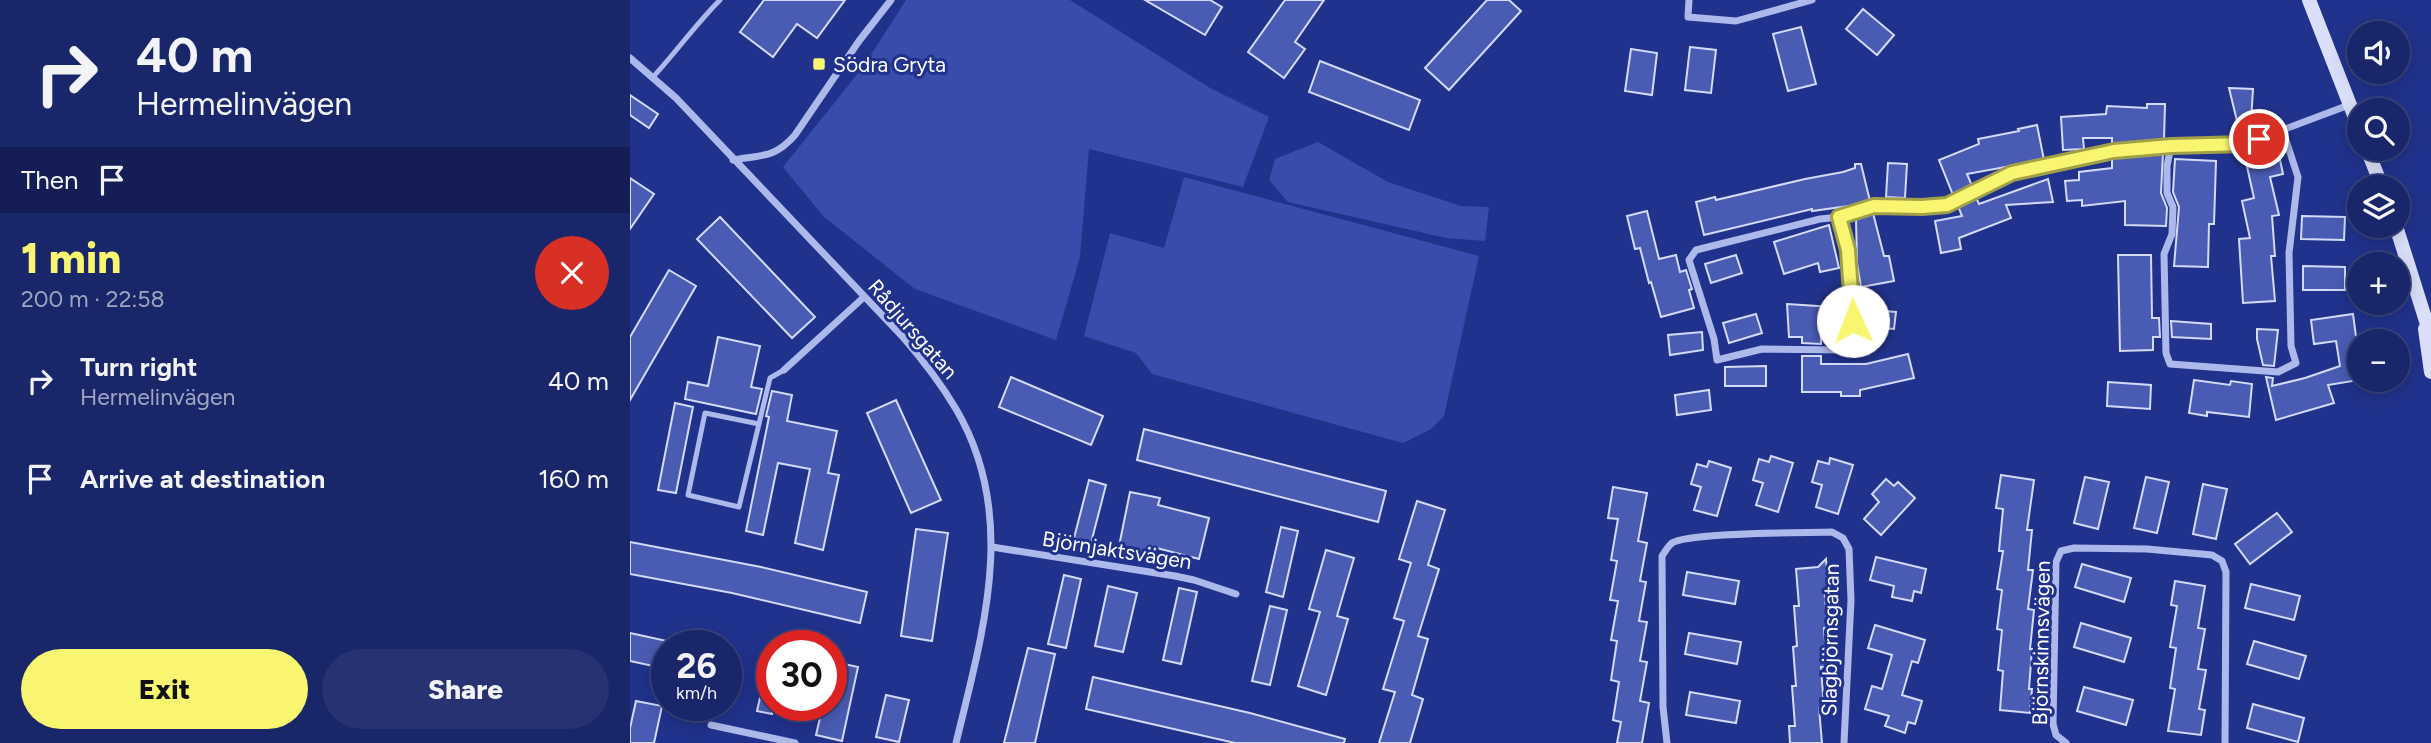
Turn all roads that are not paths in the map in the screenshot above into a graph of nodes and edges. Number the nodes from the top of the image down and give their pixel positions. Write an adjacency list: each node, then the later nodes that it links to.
1 (720, 0): 7 (lane)
2 (891, 0): 12 (street)
3 (1689, 0): 4 (street)
4 (1812, 0)
5 (2309, 0): 8 (street)
6 (630, 58): 7 (street, Rådjursgatan)
7 (653, 77): 12 (street, Rådjursgatan)
8 (2347, 100)
9 (2347, 106): 10 (street)
10 (2283, 131): 11 (street); 11 (street)
11 (2171, 146): 13 (street)
12 (733, 160): 15 (street, Rådjursgatan)
13 (1839, 217): 13 (street)
14 (2401, 238): 16 (street)
15 (863, 297): 18 (street); 21 (street, Rådjursgatan)
16 (2423, 314): 17 (street); 19 (street)
17 (2431, 337)
18 (784, 370): 20 (lane)
19 (2431, 372)
20 (759, 424): 20 (lane)
21 (992, 547): 22 (street, Björnjaktsvägen); 25 (street, Rådjursgatan)
22 (1236, 594)
23 (711, 725): 24 (street)
24 (795, 743)
25 (956, 743)
26 (1667, 743): 27 (street, Slagbjörnsgatan)
27 (1844, 743)
28 (2066, 743): 29 (street, Björnskinnsvägen)
29 (2225, 743)

